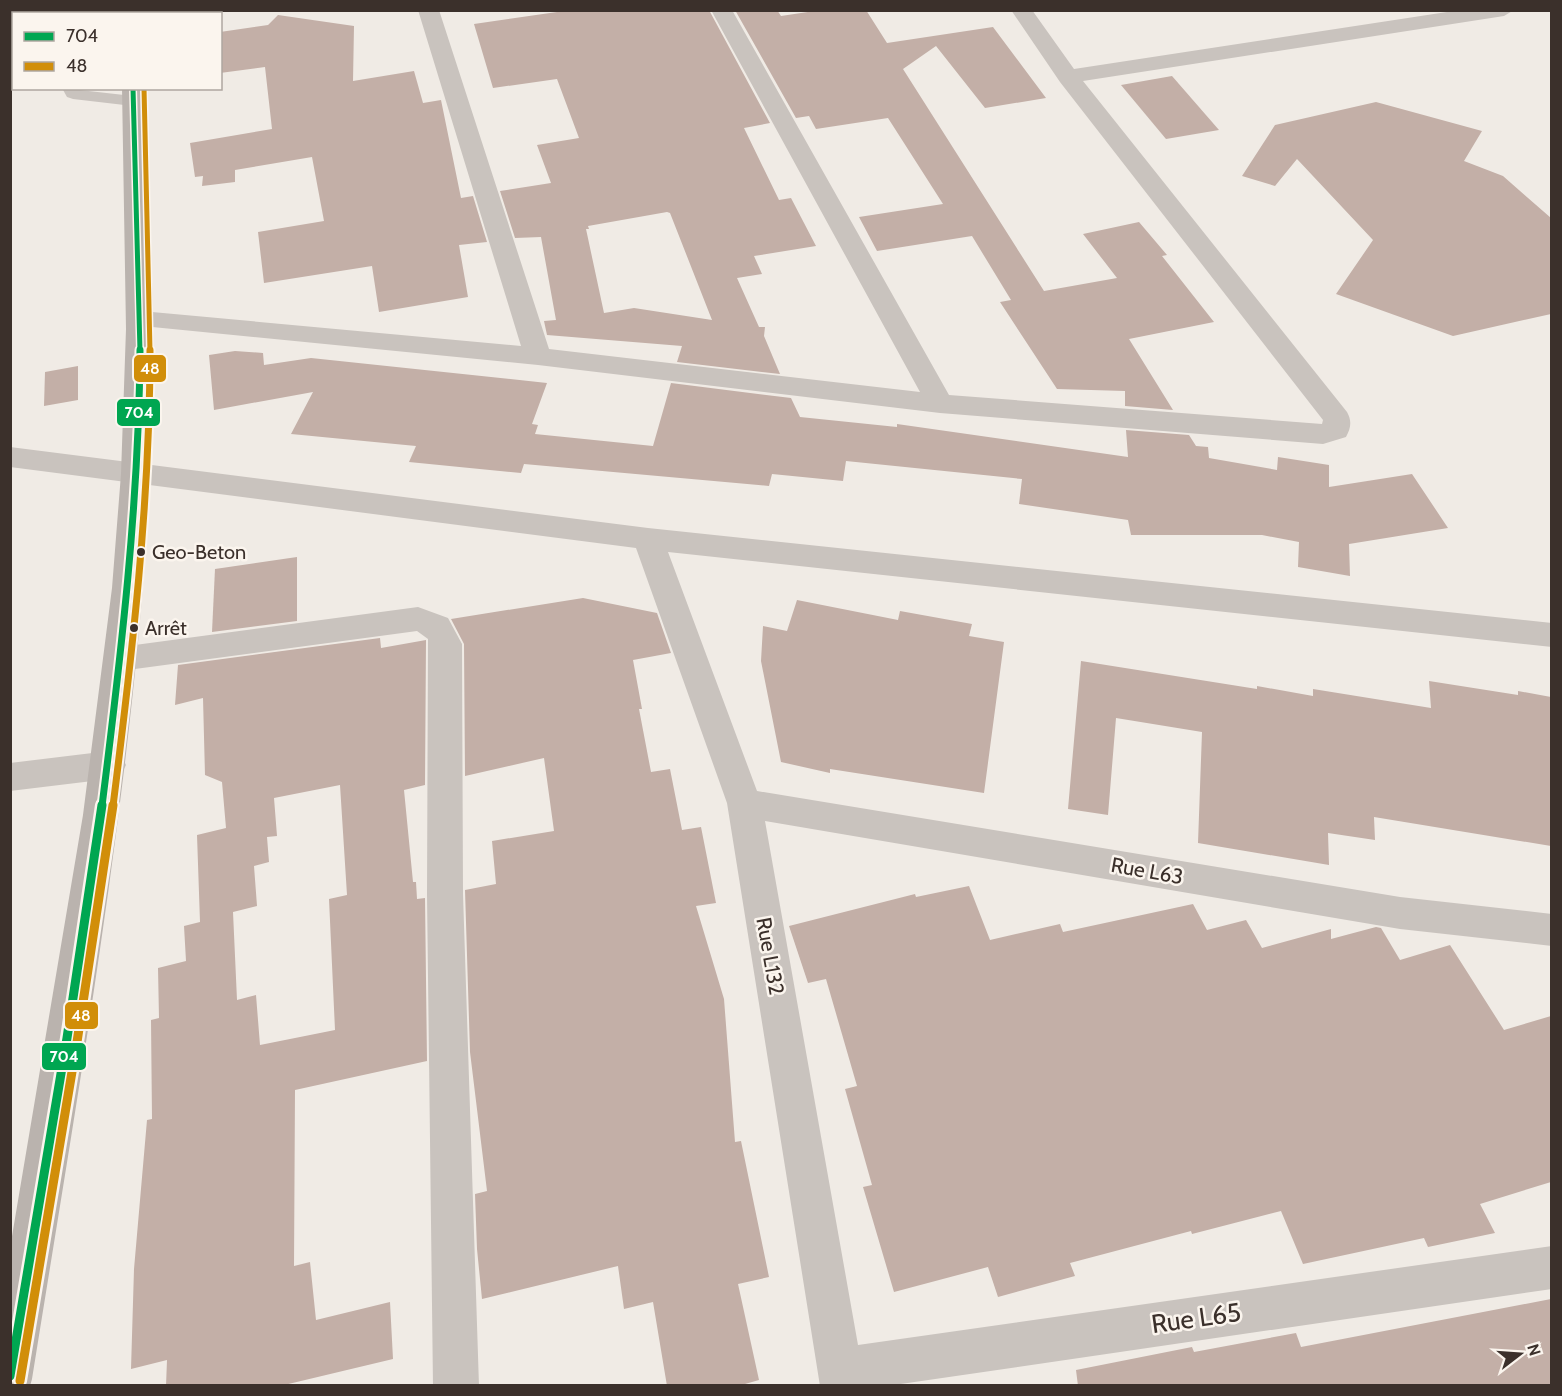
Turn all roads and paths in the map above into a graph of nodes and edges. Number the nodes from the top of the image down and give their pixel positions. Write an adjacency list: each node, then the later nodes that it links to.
1 (428, 10): 9 (street)
2 (721, 10): 10 (street)
3 (1021, 10): 5 (street)
4 (1504, 10): 5 (street)
5 (1068, 77): 10 (street)
6 (71, 90): 7 (lane)
7 (133, 95): 8 (street)
8 (141, 319): 9 (street); 12 (street)
9 (538, 356): 10 (street)
10 (940, 404)
11 (10, 457): 12 (street)
12 (136, 474): 13 (street); 15 (street)
13 (648, 539): 14 (street); 18 (street, Rue L132)
14 (1551, 635)
15 (120, 659): 16 (street); 23 (street)
16 (109, 765): 17 (street); 22 (street)
17 (10, 777)
18 (744, 803): 19 (street, Rue L63); 21 (street, Rue L132)
19 (1551, 930)
20 (1551, 1267): 21 (street, Rue L65)
21 (842, 1378)
22 (10, 1379)
23 (456, 1386)

